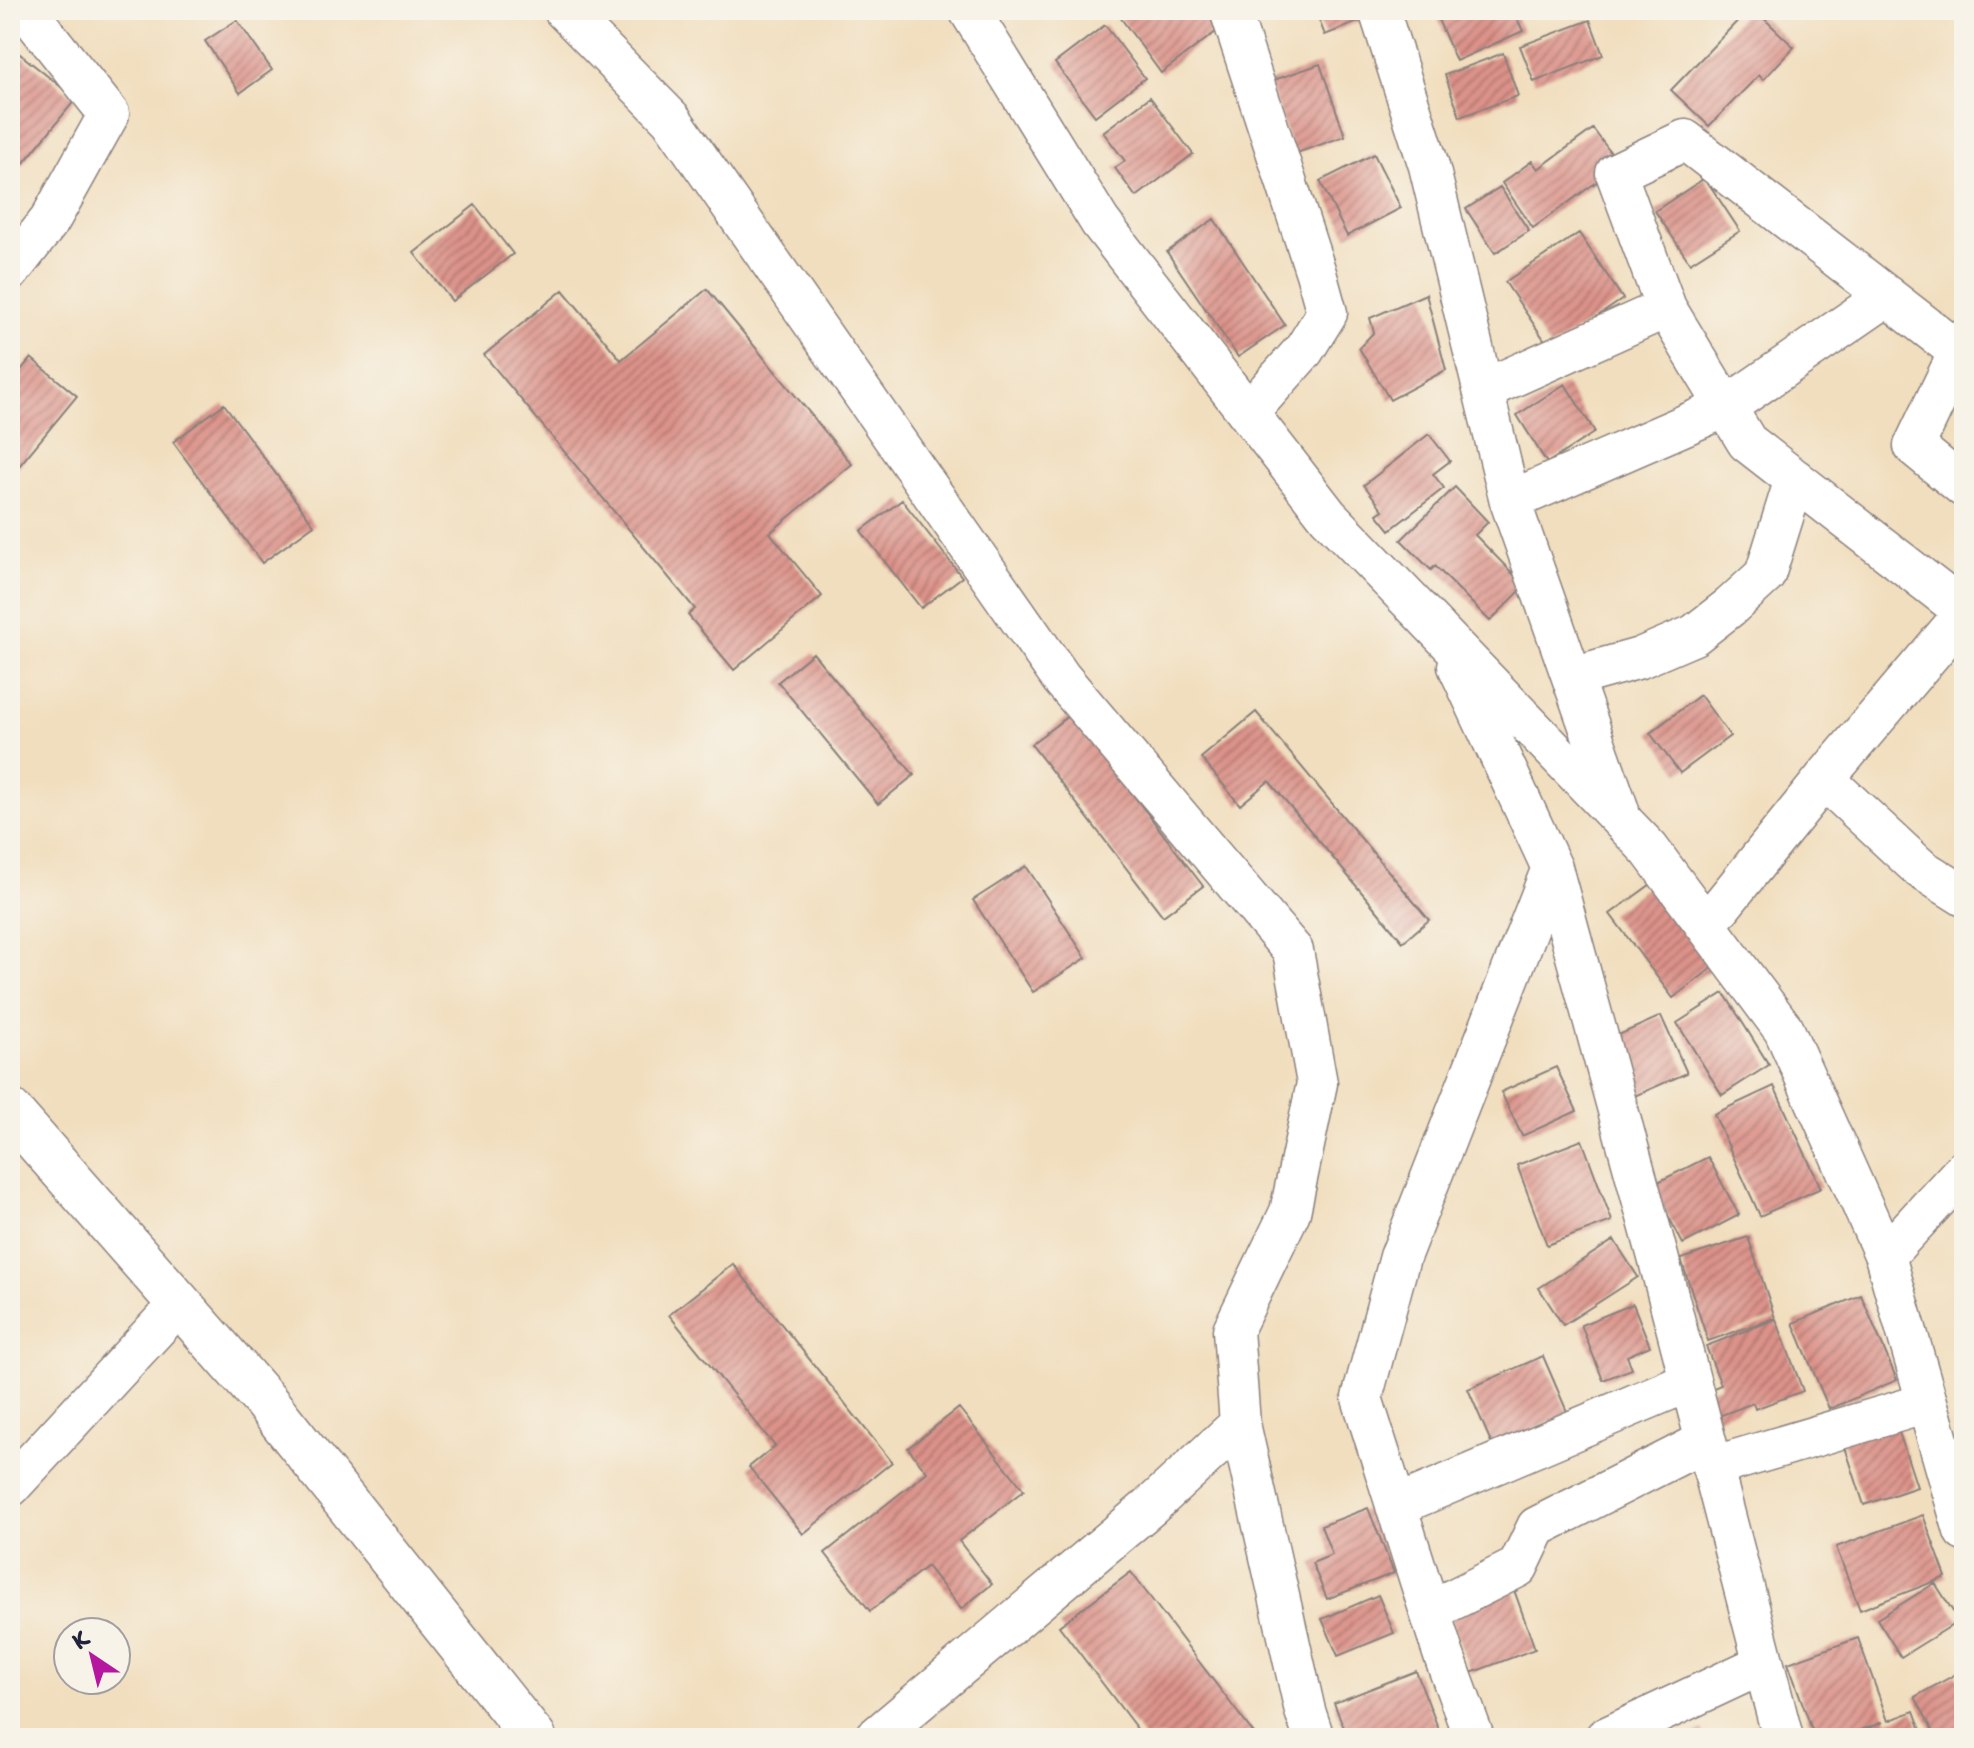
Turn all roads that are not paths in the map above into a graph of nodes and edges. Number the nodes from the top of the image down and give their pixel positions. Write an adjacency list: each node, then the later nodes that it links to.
1 (26, 10): 6 (street)
2 (564, 10): 30 (street)
3 (969, 10): 12 (street)
4 (1230, 10): 12 (street)
5 (1383, 16): 10 (street)
6 (10, 271)
7 (1887, 296): 8 (street); 9 (street); 11 (street)
8 (1666, 308): 10 (street); 11 (street)
9 (1962, 346): 14 (street)
10 (1483, 390): 15 (street)
11 (1726, 407): 13 (street); 15 (street)
12 (1248, 413): 17 (street)
13 (1795, 479): 16 (street); 18 (street)
14 (1964, 487)
15 (1510, 501): 18 (street)
16 (1964, 613): 19 (street)
17 (1445, 637): 20 (street); 21 (street)
18 (1572, 677): 20 (street)
19 (1824, 779): 22 (street); 23 (street)
20 (1623, 822): 23 (street)
21 (1552, 868): 28 (street); 33 (street)
22 (1964, 896)
23 (1706, 925): 26 (street)
24 (10, 1111): 27 (street)
25 (1964, 1170): 26 (street)
26 (1885, 1256): 29 (street)
27 (179, 1304): 32 (street); 37 (street)
28 (1690, 1381): 31 (street); 33 (street)
29 (1927, 1403): 31 (street); 34 (street)
30 (1240, 1424): 38 (street); 39 (street)
31 (1709, 1454): 35 (street); 36 (street)
32 (10, 1487)
33 (1396, 1506): 35 (street)
34 (1964, 1531)
35 (1430, 1611): 40 (street)
36 (1763, 1664): 41 (street); 42 (street)
37 (525, 1734)
38 (875, 1738)
39 (1314, 1738)
40 (1474, 1738)
41 (1605, 1738)
42 (1783, 1738)

